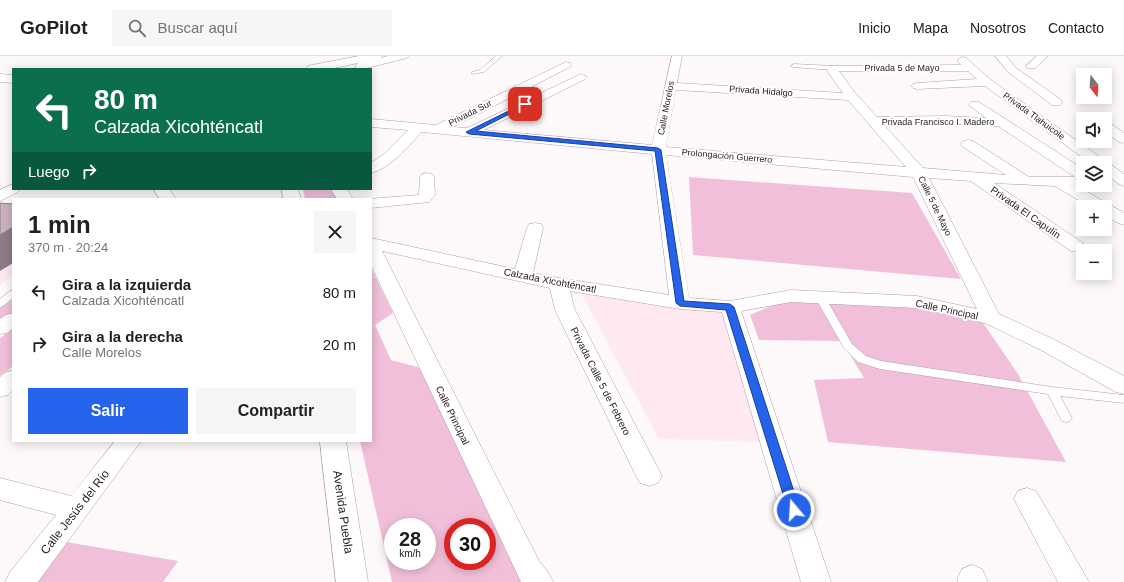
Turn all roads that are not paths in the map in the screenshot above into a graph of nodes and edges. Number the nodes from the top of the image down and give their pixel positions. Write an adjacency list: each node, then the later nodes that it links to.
1 (376, 56): 11 (main road)
2 (402, 56): 12 (main road)
3 (499, 56): 15 (lane)
4 (677, 56): 20 (street, Calle Morelos)
5 (956, 56): 14 (street, Privada Tlahuicole)
6 (1000, 56): 23 (street)
7 (1043, 56): 10 (street)
8 (566, 65): 30 (street, Privada Sur)
9 (794, 66): 13 (lane)
10 (1031, 66)
11 (317, 68)
12 (354, 68)
13 (833, 68): 14 (street, Privada 5 de Mayo); 22 (street, Calle 5 de Mayo)
14 (971, 68): 19 (street, Privada Tlahuicole)
15 (474, 73)
16 (581, 77): 31 (street)
17 (0, 78): 18 (main road)
18 (12, 79)
19 (986, 82): 21 (street, Privada 5 de Mayo); 35 (street, Privada Tlahuicole)
20 (670, 86): 22 (street, Privada Hidalgo); 34 (street, Calle Morelos)
21 (917, 86)
22 (852, 97): 25 (street, Calle 5 de Mayo)
23 (1056, 102)
24 (976, 105): 26 (street)
25 (874, 122): 26 (street, Privada Francisco I. Madero); 38 (street, Calle 5 de Mayo)
26 (1001, 122): 37 (street)
27 (372, 123): 29 (street, Prolongación Guerrero)
28 (1112, 125): 32 (street)
29 (419, 127): 30 (street, Prolongación Guerrero); 36 (street)
30 (439, 129): 31 (street, Prolongación Guerrero)
31 (469, 132): 34 (street, Prolongación Guerrero)
32 (1124, 139)
33 (968, 144): 42 (street)
34 (658, 150): 38 (street, Prolongación Guerrero); 65 (street, Calle Morelos)
35 (1089, 156)
36 (372, 168)
37 (1076, 171)
38 (919, 173): 41 (street, Prolongación Guerrero); 68 (street, Calle 5 de Mayo)
39 (1112, 173): 45 (street)
40 (427, 177): 54 (street)
41 (975, 177): 42 (street, Prolongación Guerrero); 59 (street, Privada El Capulín)
42 (1027, 181): 43 (street, Prolongación Guerrero)
43 (1058, 182): 44 (street, Prolongación Guerrero); 51 (street)
44 (1076, 182)
45 (1124, 182): 46 (street)
46 (1112, 183)
47 (12, 190): 49 (street)
48 (162, 190): 50 (street)
49 (0, 196)
50 (168, 198)
51 (1089, 200)
52 (0, 201): 53 (street)
53 (12, 203)
54 (372, 203)
55 (1112, 213): 56 (street)
56 (1124, 220)
57 (535, 228): 61 (street)
58 (372, 242): 61 (street, Calzada Xicohténcatl)
59 (1076, 247)
60 (372, 248): 84 (street, Calle Principal)
61 (523, 275): 62 (street, Calzada Xicohténcatl)
62 (559, 284): 65 (street, Calzada Xicohténcatl); 78 (street, Privada Calle 5 de Febrero)
63 (12, 294): 66 (lane)
64 (820, 297): 67 (street, Calle Principal); 68 (street, Calle Principal); 74 (lane)
65 (680, 303): 67 (street, Calzada Xicohténcatl)
66 (0, 304)
67 (730, 307): 85 (street)
68 (991, 318): 72 (street, Calle Principal)
69 (12, 320): 70 (street)
70 (0, 328)
71 (12, 379): 73 (street)
72 (1123, 388): 74 (lane)
73 (0, 389)
74 (1052, 391): 75 (lane)
75 (1066, 418)
76 (128, 442): 81 (street, Calle Jesús del Río)
77 (333, 442): 83 (main road, Avenida Puebla)
78 (649, 476)
79 (0, 489): 81 (street)
80 (1027, 499): 86 (street)
81 (77, 508): 82 (street, Calle Jesús del Río)
82 (20, 582)
83 (352, 582)
84 (538, 582)
85 (816, 582)
86 (1074, 582)

